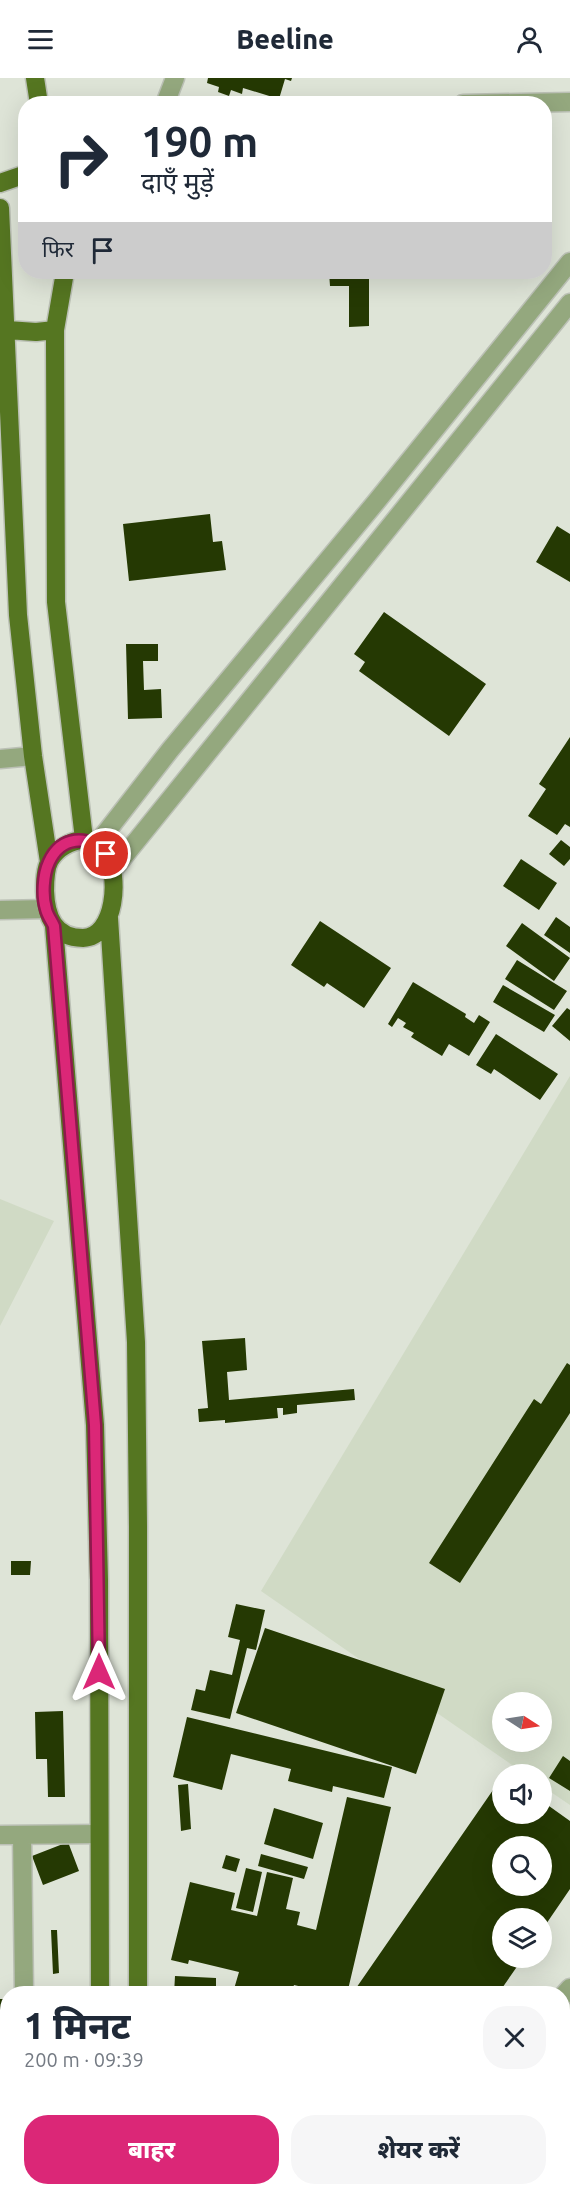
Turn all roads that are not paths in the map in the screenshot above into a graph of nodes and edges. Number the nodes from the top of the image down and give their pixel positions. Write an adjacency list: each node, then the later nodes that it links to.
1 (36, 78): 3 (main road)
2 (175, 78): 4 (street)
3 (38, 96)
4 (168, 96)
5 (552, 102): 6 (street)
6 (570, 102)
7 (18, 177): 8 (main road)
8 (0, 183)
9 (0, 208): 12 (main road)
10 (570, 262): 18 (street)
11 (64, 279): 15 (main road)
12 (3, 295): 14 (main road)
13 (570, 303): 20 (street)
14 (7, 330): 15 (main road); 16 (main road)
15 (55, 330): 18 (main road)
16 (33, 756): 17 (street); 19 (main road)
17 (0, 759)
18 (91, 842): 19 (main road); 20 (main road)
19 (49, 862): 21 (main road)
20 (113, 870): 23 (main road)
21 (46, 909): 22 (street); 24 (main road)
22 (0, 910)
23 (109, 918): 24 (main road); 30 (main road)
24 (54, 926): 25 (main road)
25 (99, 1834): 27 (street); 29 (main road)
26 (0, 1835): 27 (street)
27 (22, 1835): 28 (street)
28 (24, 1986)
29 (100, 1986)
30 (138, 1986)

